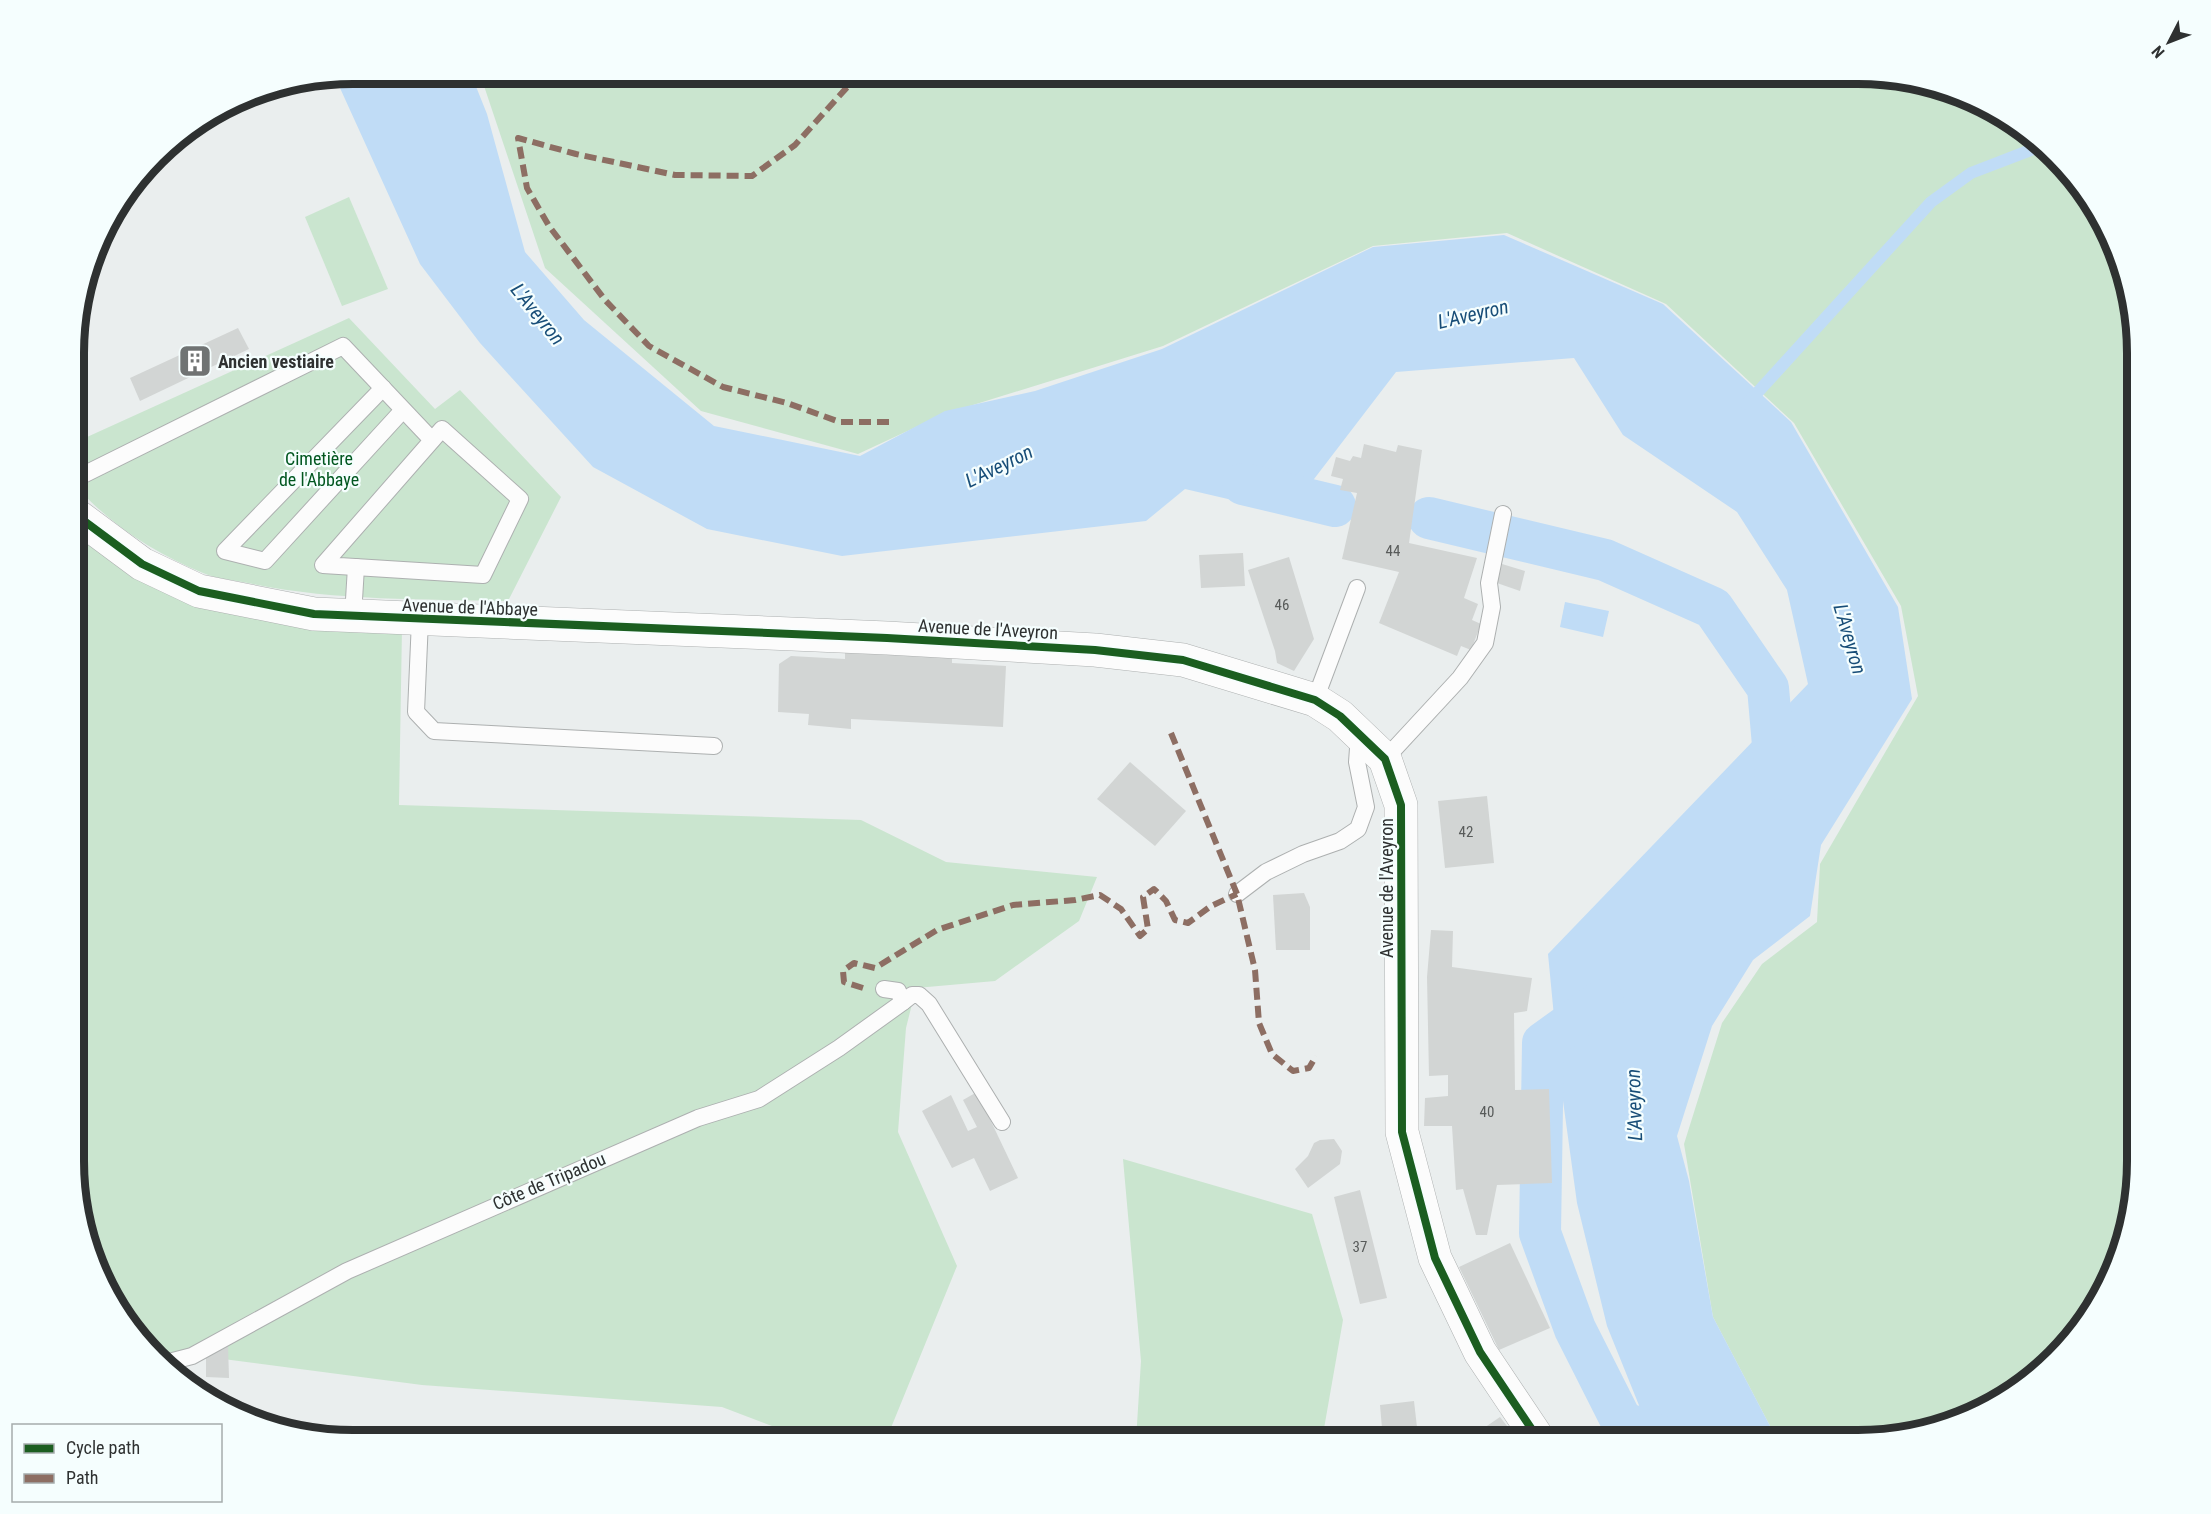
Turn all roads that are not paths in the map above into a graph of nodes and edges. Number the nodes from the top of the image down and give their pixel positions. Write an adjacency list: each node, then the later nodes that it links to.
1 (383, 388): 2 (lane); 2 (lane); 4 (lane)
2 (403, 410): 3 (lane)
3 (432, 440): 7 (lane); 7 (lane)
4 (84, 475)
5 (1503, 514): 15 (lane)
6 (84, 521): 9 (street, Avenue de l'Abbaye)
7 (356, 567): 9 (lane)
8 (1357, 588): 12 (lane)
9 (353, 616): 10 (street, Avenue de l'Abbaye)
10 (420, 620): 11 (street, Avenue de l'Abbaye); 14 (lane)
11 (887, 638): 12 (street, Avenue de l'Aveyron)
12 (1315, 700): 13 (street, Avenue de l'Aveyron)
13 (1359, 735): 15 (street, Avenue de l'Aveyron); 16 (lane)
14 (714, 746)
15 (1385, 759): 21 (street, Avenue de l'Aveyron)
16 (1237, 894)
17 (884, 989): 18 (lane)
18 (903, 1002): 19 (lane); 20 (lane, Côte de Tripadou)
19 (1002, 1122)
20 (174, 1361)
21 (1532, 1430)

